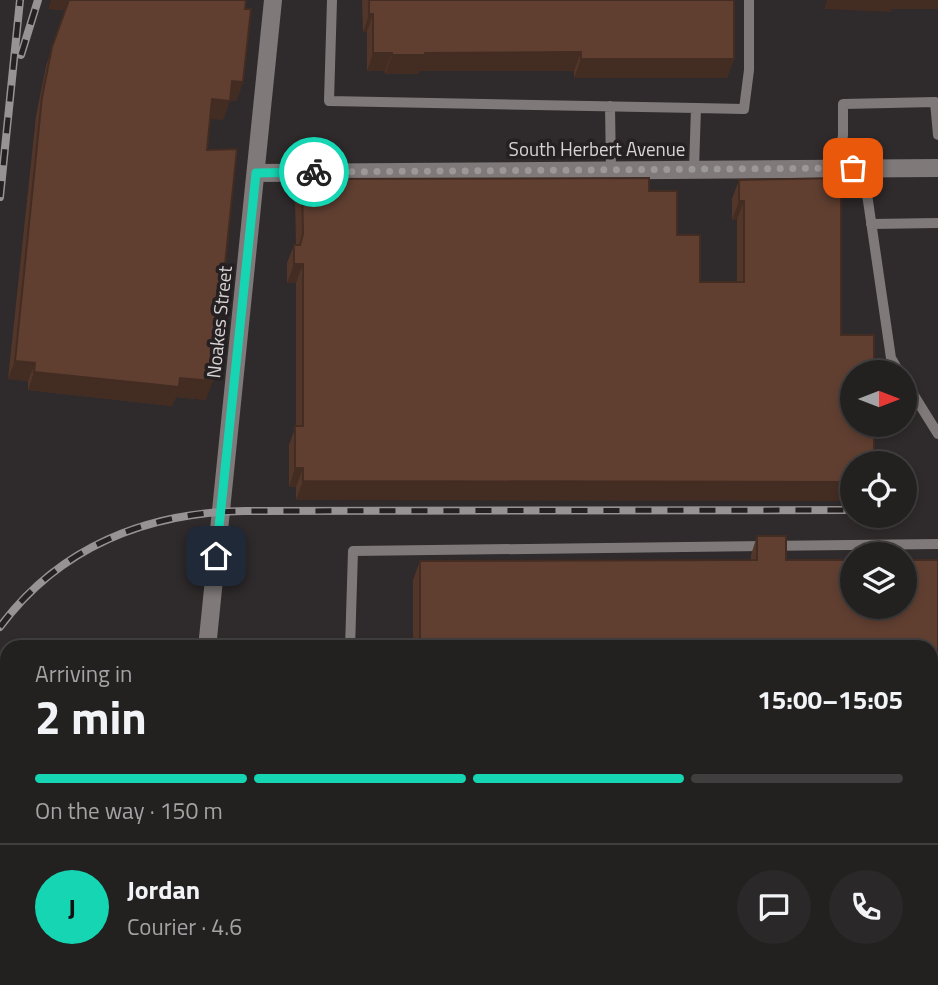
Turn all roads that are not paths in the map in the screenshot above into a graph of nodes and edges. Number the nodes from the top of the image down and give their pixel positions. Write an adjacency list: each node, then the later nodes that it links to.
1 (274, 0): 12 (street, Noakes Street)
2 (332, 0): 4 (lane)
3 (749, 0): 5 (lane)
4 (610, 106): 5 (lane); 11 (lane)
5 (696, 108): 9 (lane)
6 (938, 135): 10 (lane)
7 (868, 168): 8 (street, South Herbert Avenue); 10 (street, South Herbert Avenue); 13 (lane)
8 (938, 168)
9 (694, 169): 10 (street, South Herbert Avenue); 11 (street, South Herbert Avenue)
10 (838, 169)
11 (611, 170): 12 (street, South Herbert Avenue)
12 (256, 173): 19 (street, Noakes Street)
13 (871, 223): 14 (lane); 15 (lane)
14 (938, 223)
15 (892, 360)
16 (917, 400): 17 (lane)
17 (938, 434)
18 (938, 544): 20 (lane)
19 (208, 640)
20 (350, 640)

